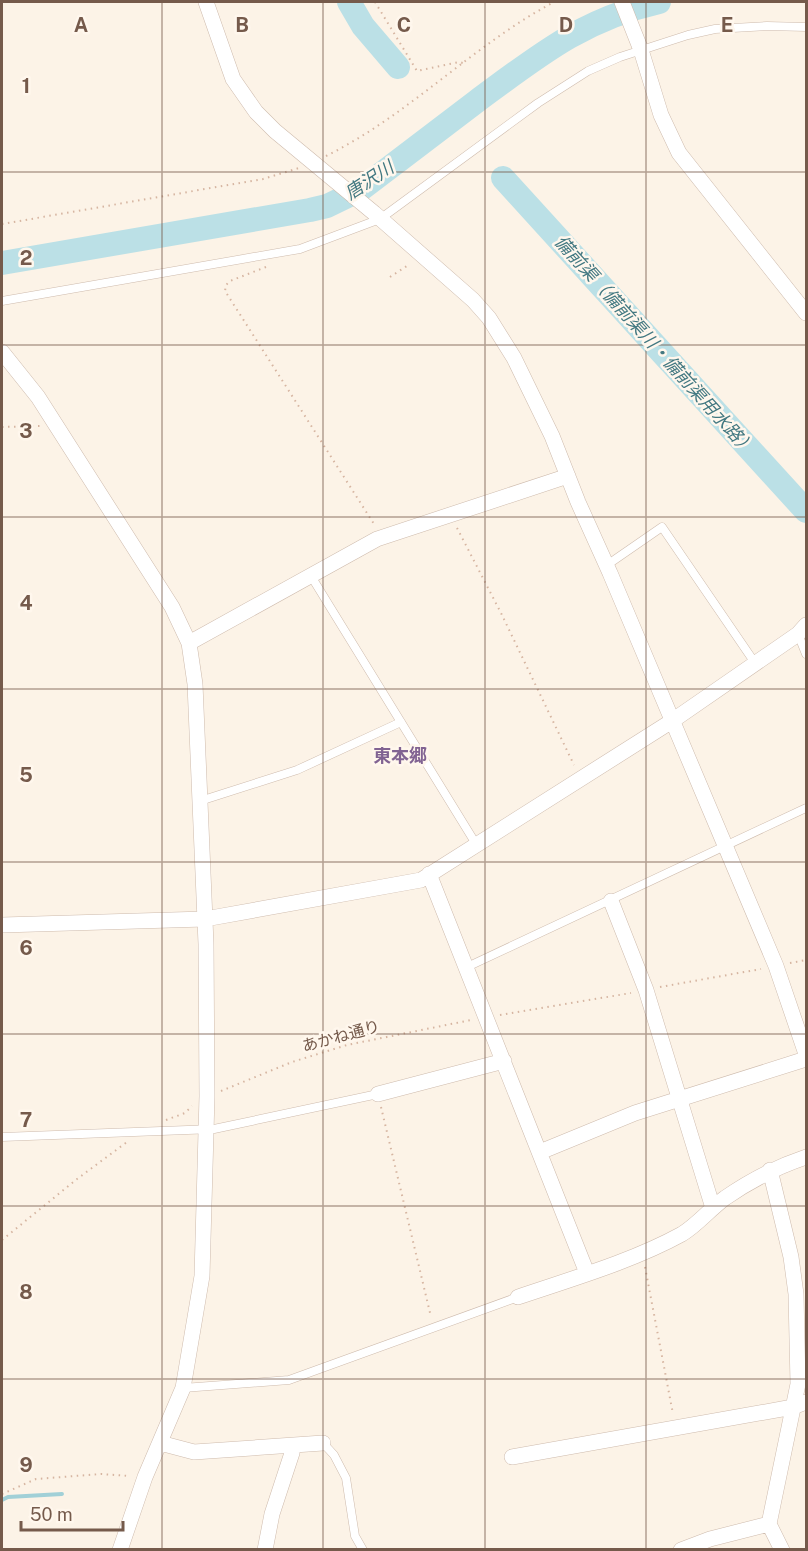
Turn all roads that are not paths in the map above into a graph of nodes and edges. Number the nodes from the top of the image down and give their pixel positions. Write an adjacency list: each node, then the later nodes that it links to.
1 (206, 2): 5 (street)
2 (622, 2): 4 (street)
3 (807, 27): 4 (lane)
4 (639, 46): 5 (lane); 7 (street)
5 (377, 216): 6 (lane); 9 (street)
6 (2, 301)
7 (807, 313)
8 (2, 352): 13 (street)
9 (568, 476): 10 (street); 11 (street)
10 (607, 565): 15 (lane); 16 (street)
11 (311, 576): 13 (street); 17 (lane)
12 (802, 630): 14 (lane); 15 (street)
13 (189, 643): 18 (street)
14 (807, 654)
15 (755, 663): 16 (street)
16 (672, 721): 20 (street); 21 (street)
17 (401, 722): 18 (lane); 20 (lane)
18 (200, 801): 24 (street)
19 (807, 808): 21 (lane)
20 (476, 844): 22 (street)
21 (724, 846): 23 (lane); 27 (street)
22 (429, 874): 24 (street); 26 (street)
23 (611, 901): 26 (lane); 31 (street)
24 (205, 919): 25 (street); 32 (street)
25 (2, 926)
26 (467, 967): 29 (street)
27 (807, 1054)
28 (807, 1059): 31 (street)
29 (504, 1061): 30 (street); 34 (street)
30 (378, 1094): 32 (lane)
31 (679, 1098): 34 (street); 37 (street)
32 (206, 1128): 33 (lane); 40 (street)
33 (2, 1137)
34 (540, 1152): 38 (street)
35 (807, 1156): 36 (street)
36 (770, 1170): 37 (street); 41 (street)
37 (713, 1208): 38 (street)
38 (587, 1274): 39 (street)
39 (518, 1297): 40 (lane)
40 (183, 1388): 42 (street)
41 (800, 1405): 45 (street); 46 (street)
42 (160, 1443): 44 (street); 47 (street)
43 (323, 1443): 44 (street); 49 (lane)
44 (293, 1446): 48 (street)
45 (512, 1457)
46 (769, 1524): 50 (street); 51 (street)
47 (120, 1550)
48 (265, 1550)
49 (363, 1550)
50 (681, 1550)
51 (782, 1550)

